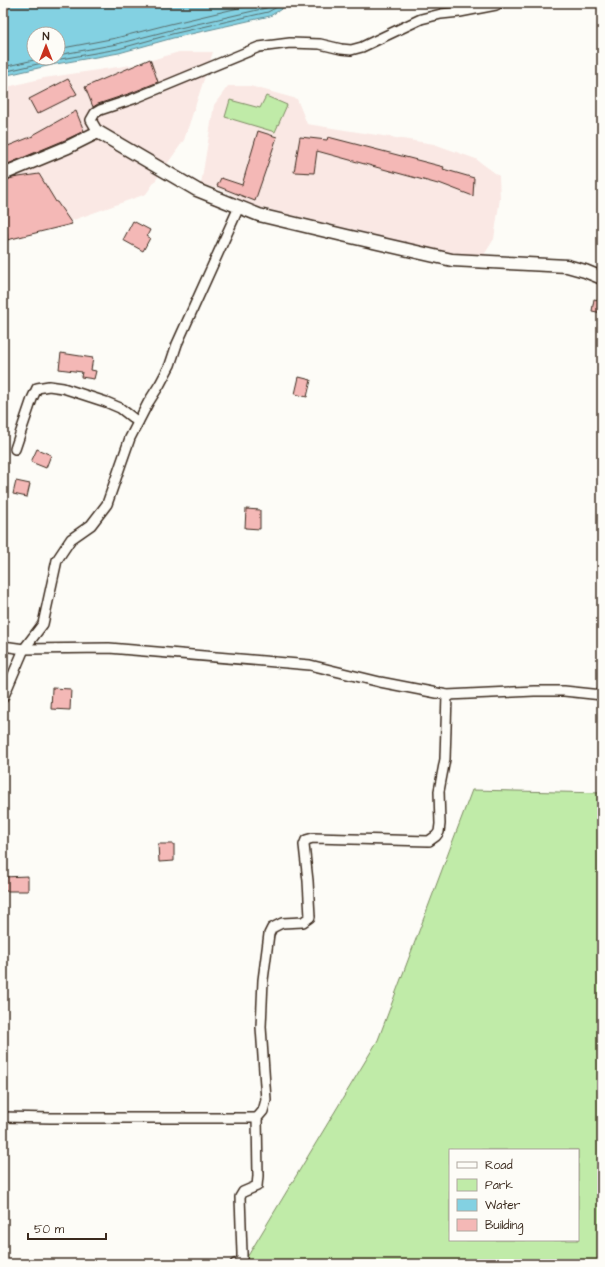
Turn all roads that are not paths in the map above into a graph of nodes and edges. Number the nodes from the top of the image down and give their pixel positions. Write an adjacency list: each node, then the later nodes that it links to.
1 (500, 3): 2 (street)
2 (98, 132): 3 (street); 4 (street)
3 (3, 174)
4 (239, 207): 5 (street); 6 (street)
5 (602, 278)
6 (138, 422): 7 (street); 9 (street)
7 (16, 449)
8 (3, 646): 9 (street)
9 (24, 649): 10 (street); 12 (street)
10 (447, 694): 11 (street); 14 (street)
11 (602, 695)
12 (3, 698)
13 (3, 1116): 14 (street)
14 (257, 1118): 15 (street)
15 (235, 1264)

